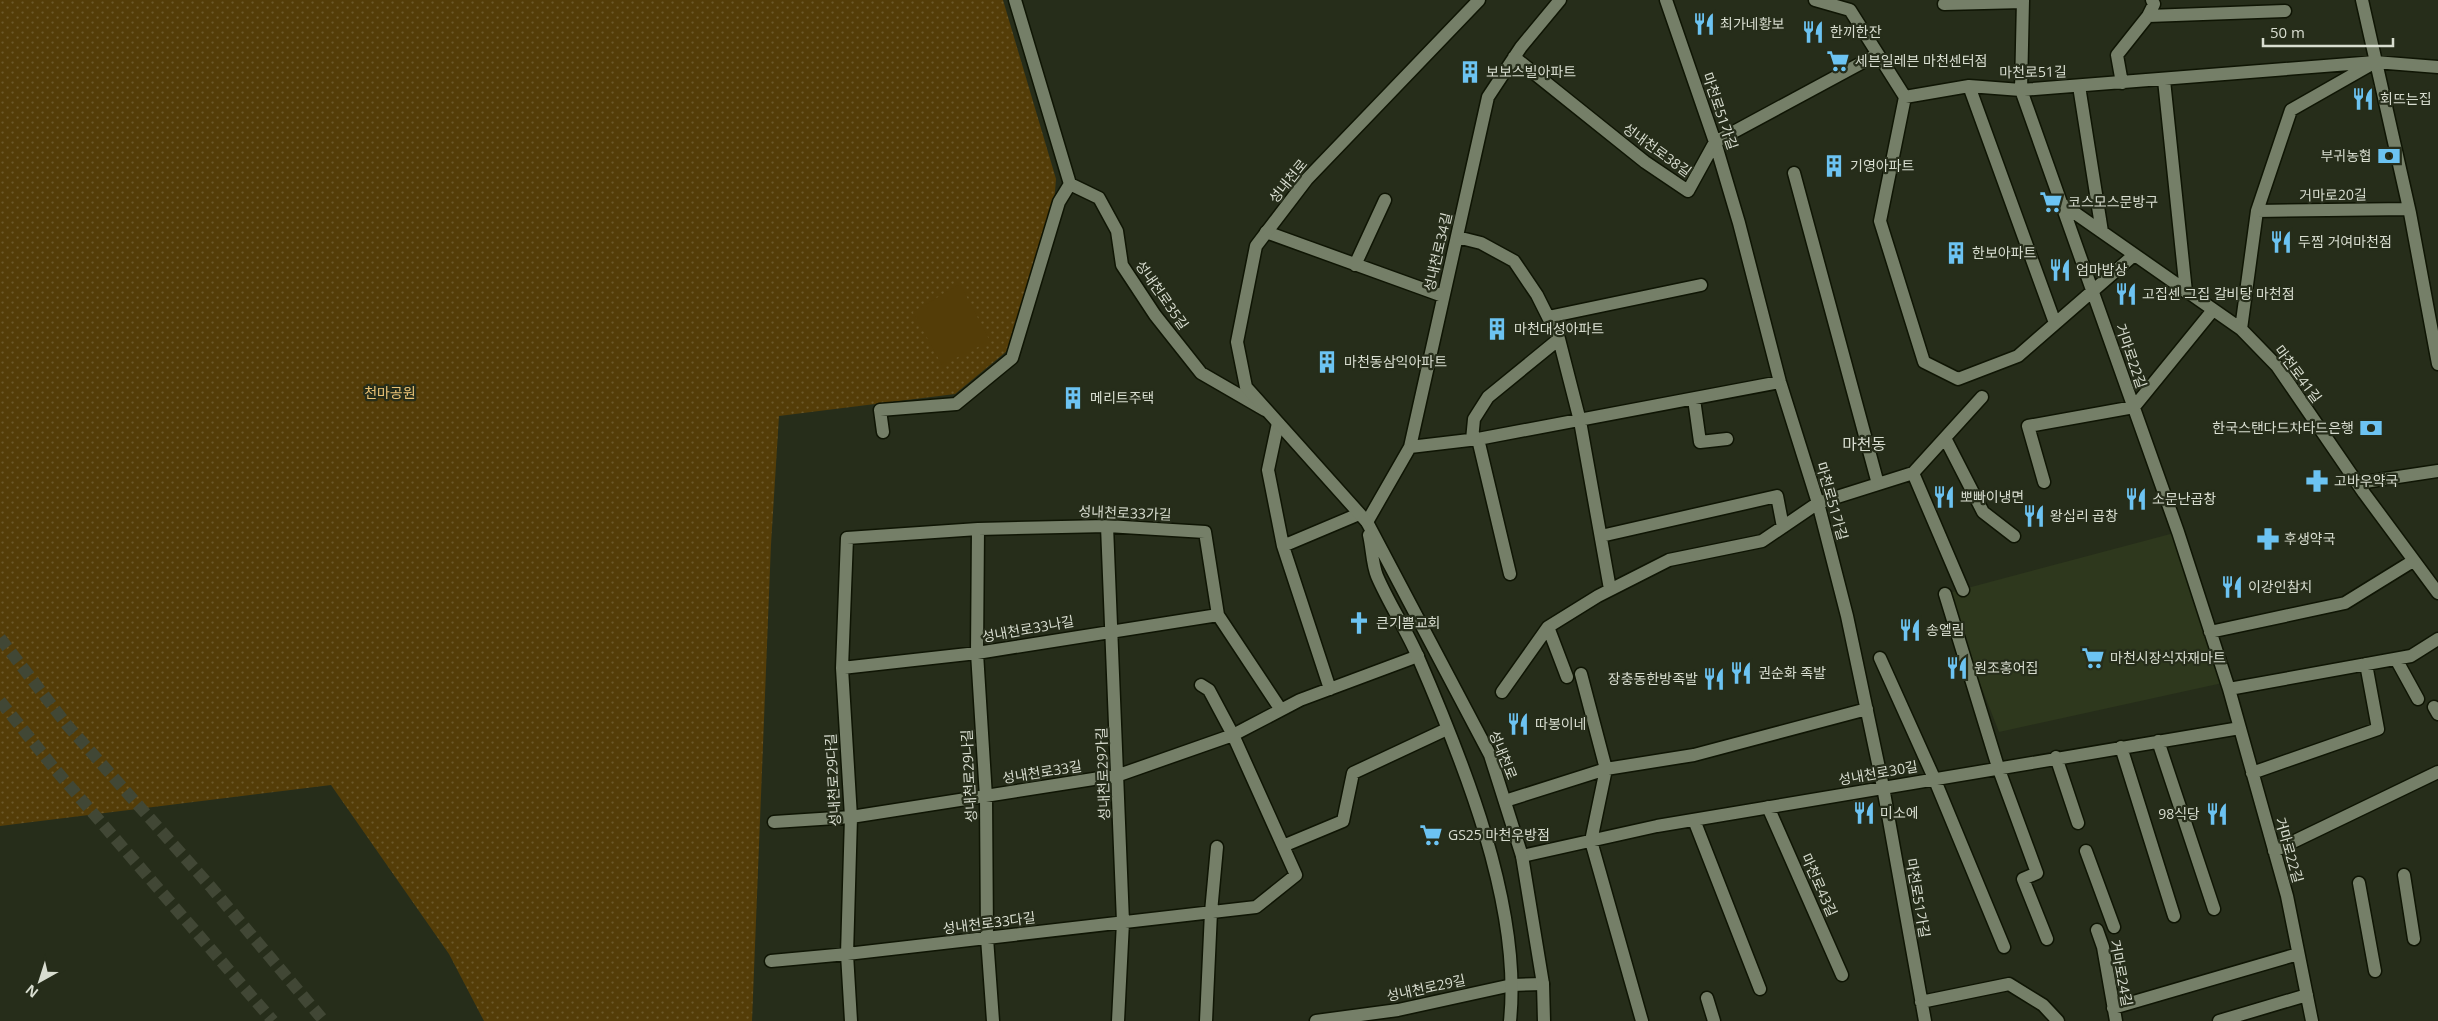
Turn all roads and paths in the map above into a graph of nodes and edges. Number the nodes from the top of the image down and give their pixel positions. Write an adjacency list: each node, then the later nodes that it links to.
1 (1014, 0): 25 (street)
2 (1479, 0): 30 (street, 성내천로)
3 (1560, 0): 14 (street, 성내천로34길)
4 (1666, 0): 23 (street, 마천로51가길)
5 (1815, 0): 10 (street)
6 (2152, 0): 12 (street)
7 (2362, 0): 15 (street)
8 (2023, 1): 9 (street); 21 (street)
9 (1944, 4)
10 (1847, 5): 13 (street)
11 (2285, 11): 12 (street)
12 (2148, 16): 18 (street)
13 (1878, 54): 22 (street); 23 (street)
14 (1514, 57): 23 (street, 성내천로38길); 32 (street, 성내천로34길)
15 (2375, 62): 16 (street, 마천로51길); 17 (street, 마천로51길); 28 (street); 29 (street)
16 (2438, 67)
17 (2164, 80): 18 (street, 마천로51길); 37 (street)
18 (2122, 83): 20 (street, 마천로51길)
19 (1969, 86): 21 (street, 마천로51길); 22 (street, 마천로51길); 41 (street)
20 (2079, 86): 21 (street, 마천로51길); 31 (street)
21 (2021, 90): 27 (street, 거마로22길)
22 (1905, 97): 41 (street)
23 (1715, 142): 45 (street, 마천로51가길)
24 (1794, 173): 61 (street)
25 (1070, 184): 49 (street, 성내천로35길); 52 (street)
26 (1385, 200): 34 (street)
27 (2062, 204): 31 (street, 마천로41길); 36 (street, 거마로22길)
28 (2409, 209): 29 (street, 거마로20길); 44 (street)
29 (2257, 212): 42 (street)
30 (1266, 232): 34 (street); 49 (street, 성내천로)
31 (2102, 232): 33 (street, 마천로41길)
32 (1457, 237): 38 (street, 성내천로34길); 40 (street)
33 (2134, 255): 36 (street); 37 (street, 마천로41길)
34 (1355, 264): 38 (street)
35 (1702, 285): 40 (street)
36 (2092, 290): 41 (street); 48 (street, 거마로22길)
37 (2186, 292): 39 (street, 마천로41길)
38 (1444, 296): 56 (street, 성내천로34길)
39 (2213, 310): 42 (street, 마천로41길); 48 (street)
40 (1548, 318): 43 (street)
41 (2055, 323)
42 (2240, 329): 60 (street, 마천로41길)
43 (1559, 339): 50 (street); 54 (street)
44 (2438, 364)
45 (1780, 382): 47 (street); 62 (street, 마천로51가길)
46 (1982, 397): 53 (street)
47 (1694, 399): 50 (street); 55 (street)
48 (2134, 407): 59 (street); 80 (street, 거마로22길)
49 (1267, 411): 51 (street, 성내천로)
50 (1580, 421): 54 (street); 67 (street)
51 (1278, 423): 63 (street, 성내천로); 70 (street)
52 (883, 432)
53 (1945, 438): 58 (street); 68 (street)
54 (1475, 439): 56 (street); 72 (street)
55 (1727, 439)
56 (1410, 447): 63 (street, 성내천로34길)
57 (2438, 471): 60 (street)
58 (1913, 473): 61 (street); 74 (street)
59 (2044, 482)
60 (2358, 483): 71 (street, 마천로41길)
61 (1878, 484): 62 (street)
62 (1818, 503): 65 (street); 95 (street, 마천로51가길)
63 (1363, 518): 70 (street); 83 (street); 111 (street, 성내천로)
64 (1107, 526): 66 (street, 성내천로33가길); 77 (street, 성내천로33가길); 79 (street, 성내천로29가길)
65 (1783, 527): 67 (street); 73 (street)
66 (978, 529): 69 (street, 성내천로33가길); 82 (street, 성내천로29나길)
67 (1601, 536): 73 (street)
68 (2014, 536)
69 (847, 538): 87 (street, 성내천로29다길)
70 (1283, 546): 91 (street)
71 (2413, 561): 75 (street, 마천로41길); 80 (street)
72 (1510, 574)
73 (1610, 590): 78 (street)
74 (1964, 590)
75 (2438, 593)
76 (1945, 594): 103 (street)
77 (1218, 614): 79 (street, 성내천로33나길); 96 (street, 성내천로33가길)
78 (1548, 627): 89 (street); 93 (street)
79 (1111, 630): 82 (street, 성내천로33나길); 107 (street, 성내천로29가길)
80 (2210, 632): 92 (street, 거마로22길)
81 (2438, 639): 85 (street)
82 (977, 653): 87 (street, 성내천로33나길); 110 (street, 성내천로29나길)
83 (1418, 656): 91 (street, 성내천로33길); 97 (street)
84 (1880, 658): 108 (street)
85 (2396, 659): 86 (street); 94 (street)
86 (2366, 664): 92 (street); 106 (street)
87 (842, 668): 113 (street, 성내천로29다길)
88 (1581, 674): 104 (street)
89 (1567, 677)
90 (1201, 684): 99 (street)
91 (1330, 689): 96 (street, 성내천로33길)
92 (2229, 689): 98 (street, 거마로22길)
93 (1502, 692)
94 (2418, 699)
95 (1867, 708): 104 (street); 109 (street, 마천로51가길)
96 (1281, 710): 99 (street, 성내천로33길)
97 (1447, 728): 118 (street); 141 (street)
98 (2240, 728): 100 (street, 성내천로30길); 106 (street, 거마로22길)
99 (1233, 735): 107 (street, 성내천로33길); 118 (street, 성내천로33다길)
100 (2158, 741): 101 (street, 성내천로30길); 125 (street)
101 (2121, 747): 102 (street, 성내천로30길); 127 (street)
102 (2056, 757): 103 (street, 성내천로30길); 116 (street)
103 (1998, 767): 108 (street, 성내천로30길); 132 (street)
104 (1606, 769): 111 (street); 117 (street)
105 (2438, 772): 121 (street)
106 (2252, 773): 121 (street, 거마로22길)
107 (1119, 775): 110 (street, 성내천로33길); 128 (street, 성내천로29가길)
108 (1934, 778): 109 (street, 성내천로30길); 134 (street)
109 (1884, 787): 112 (street, 성내천로30길); 145 (street, 마천로51가길)
110 (986, 797): 113 (street, 성내천로33길); 131 (street, 성내천로29나길)
111 (1504, 801): 122 (street, 성내천로)
112 (1768, 807): 114 (street, 성내천로30길); 139 (street, 마천로43길)
113 (850, 818): 115 (street, 성내천로33길); 135 (street, 성내천로29다길)
114 (1694, 820): 117 (street, 성내천로30길); 142 (street)
115 (774, 822)
116 (2078, 823)
117 (1590, 841): 122 (street, 성내천로30길); 147 (street)
118 (1282, 846): 126 (street, 성내천로33다길)
119 (1217, 847): 126 (street)
120 (2086, 850): 129 (street)
121 (2274, 851): 136 (street, 거마로22길)
122 (1522, 856): 140 (street, 성내천로)
123 (2404, 875): 133 (street)
124 (2359, 883): 138 (street)
125 (2214, 909)
126 (1211, 912): 128 (street, 성내천로33다길); 153 (street)
127 (2174, 916)
128 (1124, 922): 131 (street, 성내천로33다길); 152 (street, 성내천로29가길)
129 (2114, 927)
130 (2097, 930): 146 (street, 거마로24길)
131 (987, 938): 135 (street, 성내천로33다길); 151 (street, 성내천로29나길)
132 (2047, 939)
133 (2414, 940)
134 (2004, 947)
135 (848, 954): 137 (street, 성내천로33다길); 150 (street, 성내천로29다길)
136 (2298, 954): 143 (street, 거마로22길); 146 (street)
137 (771, 961)
138 (2375, 971)
139 (1842, 975)
140 (1542, 984): 141 (street, 성내천로29길); 149 (street, 성내천로)
141 (1512, 985): 148 (street, 성내천로29길); 155 (street)
142 (1760, 989)
143 (2307, 995): 160 (street); 161 (street, 거마로22길)
144 (1707, 998): 156 (street)
145 (1921, 1002): 157 (street, 마천로51가길); 158 (street)
146 (2113, 1008): 159 (street, 거마로24길)
147 (1641, 1015)
148 (1398, 1016): 154 (street, 성내천로29길)
149 (1545, 1019)
150 (851, 1021)
151 (993, 1021)
152 (1118, 1021)
153 (1206, 1021)
154 (1316, 1021)
155 (1510, 1021)
156 (1714, 1021)
157 (1925, 1021)
158 (2058, 1021)
159 (2116, 1021)
160 (2219, 1021)
161 (2312, 1021)

